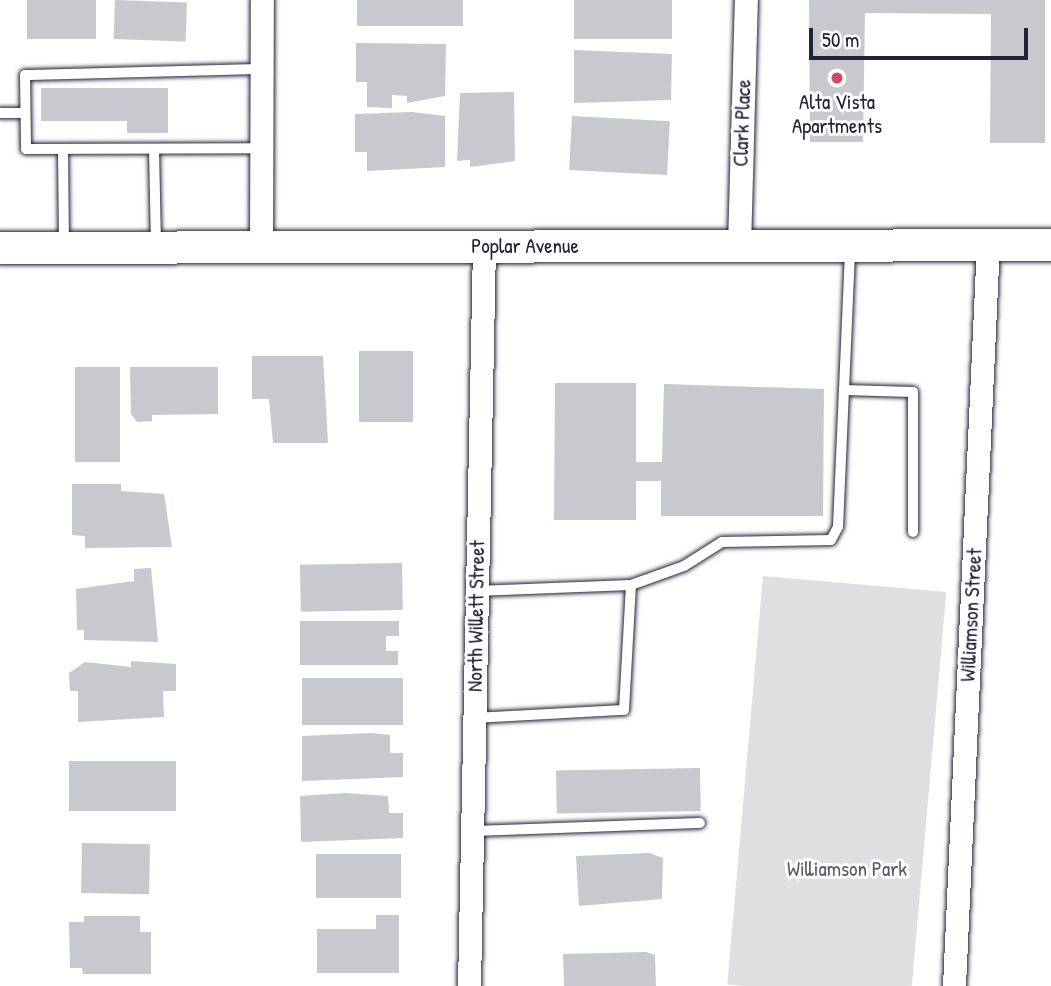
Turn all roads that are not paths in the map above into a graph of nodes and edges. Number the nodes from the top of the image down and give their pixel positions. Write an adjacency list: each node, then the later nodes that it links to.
1 (262, 0): 3 (street)
2 (746, 0): 14 (street, Clark Place)
3 (262, 69): 5 (lane); 6 (street)
4 (0, 113): 5 (lane)
5 (25, 113): 7 (lane)
6 (264, 148): 8 (lane); 16 (street)
7 (63, 149): 8 (lane); 12 (lane)
8 (155, 149): 10 (lane)
9 (988, 243): 11 (main road, Poplar Avenue); 17 (main road, Poplar Avenue); 26 (street, Williamson Street)
10 (156, 244): 12 (main road, Poplar Avenue); 16 (main road, Poplar Avenue)
11 (1051, 245)
12 (64, 246): 15 (main road, Poplar Avenue)
13 (484, 246): 14 (main road, Poplar Avenue); 16 (main road, Poplar Avenue); 21 (street, North Willett Street)
14 (739, 246): 17 (main road, Poplar Avenue)
15 (0, 248)
16 (261, 248)
17 (850, 248): 18 (lane)
18 (844, 390): 19 (lane); 20 (lane)
19 (913, 532)
20 (631, 585): 21 (lane); 22 (lane)
21 (476, 591): 22 (street, North Willett Street)
22 (474, 718): 24 (street, North Willett Street)
23 (700, 823): 24 (lane)
24 (472, 831): 25 (street, North Willett Street)
25 (469, 986)
26 (954, 986)

